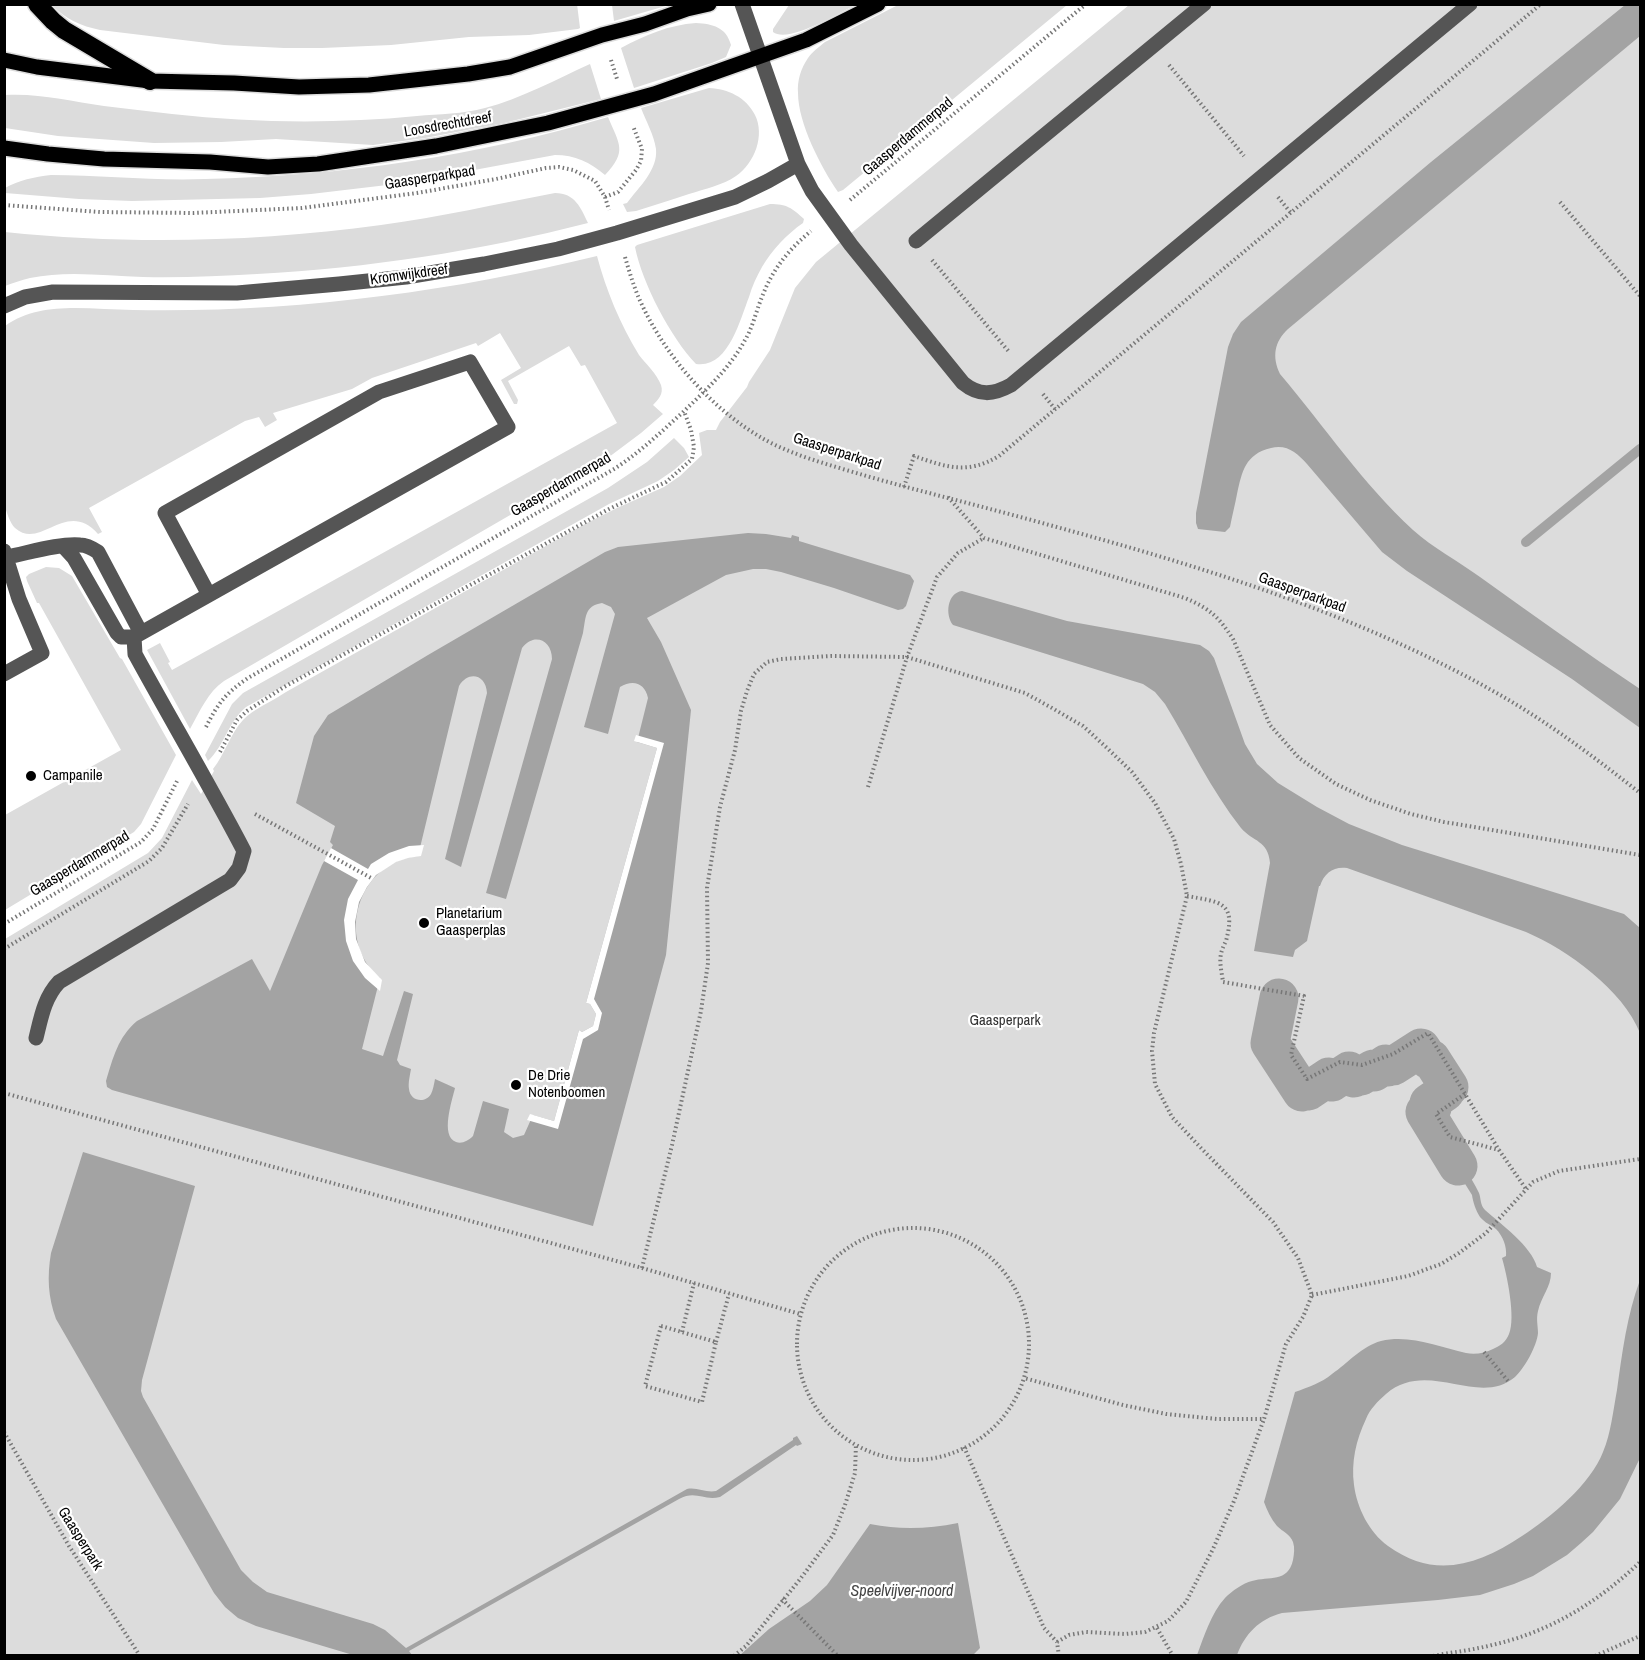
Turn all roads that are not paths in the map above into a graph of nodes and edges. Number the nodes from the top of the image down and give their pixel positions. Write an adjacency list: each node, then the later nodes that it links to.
1 (37, 4): 9 (highway)
2 (709, 4): 9 (main road)
3 (741, 4): 7 (street)
4 (878, 4): 7 (main road, Loosdrechtdreef)
5 (1204, 4): 12 (street)
6 (1470, 4): 11 (street)
7 (759, 57): 10 (main road, Loosdrechtdreef); 11 (street)
8 (4, 60): 9 (main road)
9 (150, 81)
10 (4, 148)
11 (798, 164): 13 (street, Kromwijkdreef)
12 (916, 240)
13 (4, 306)
14 (63, 546): 15 (street); 17 (street); 17 (street)
15 (6, 554): 18 (street)
16 (209, 595): 16 (street); 17 (street)
17 (138, 635): 19 (street)
18 (4, 674)
19 (36, 1038)

